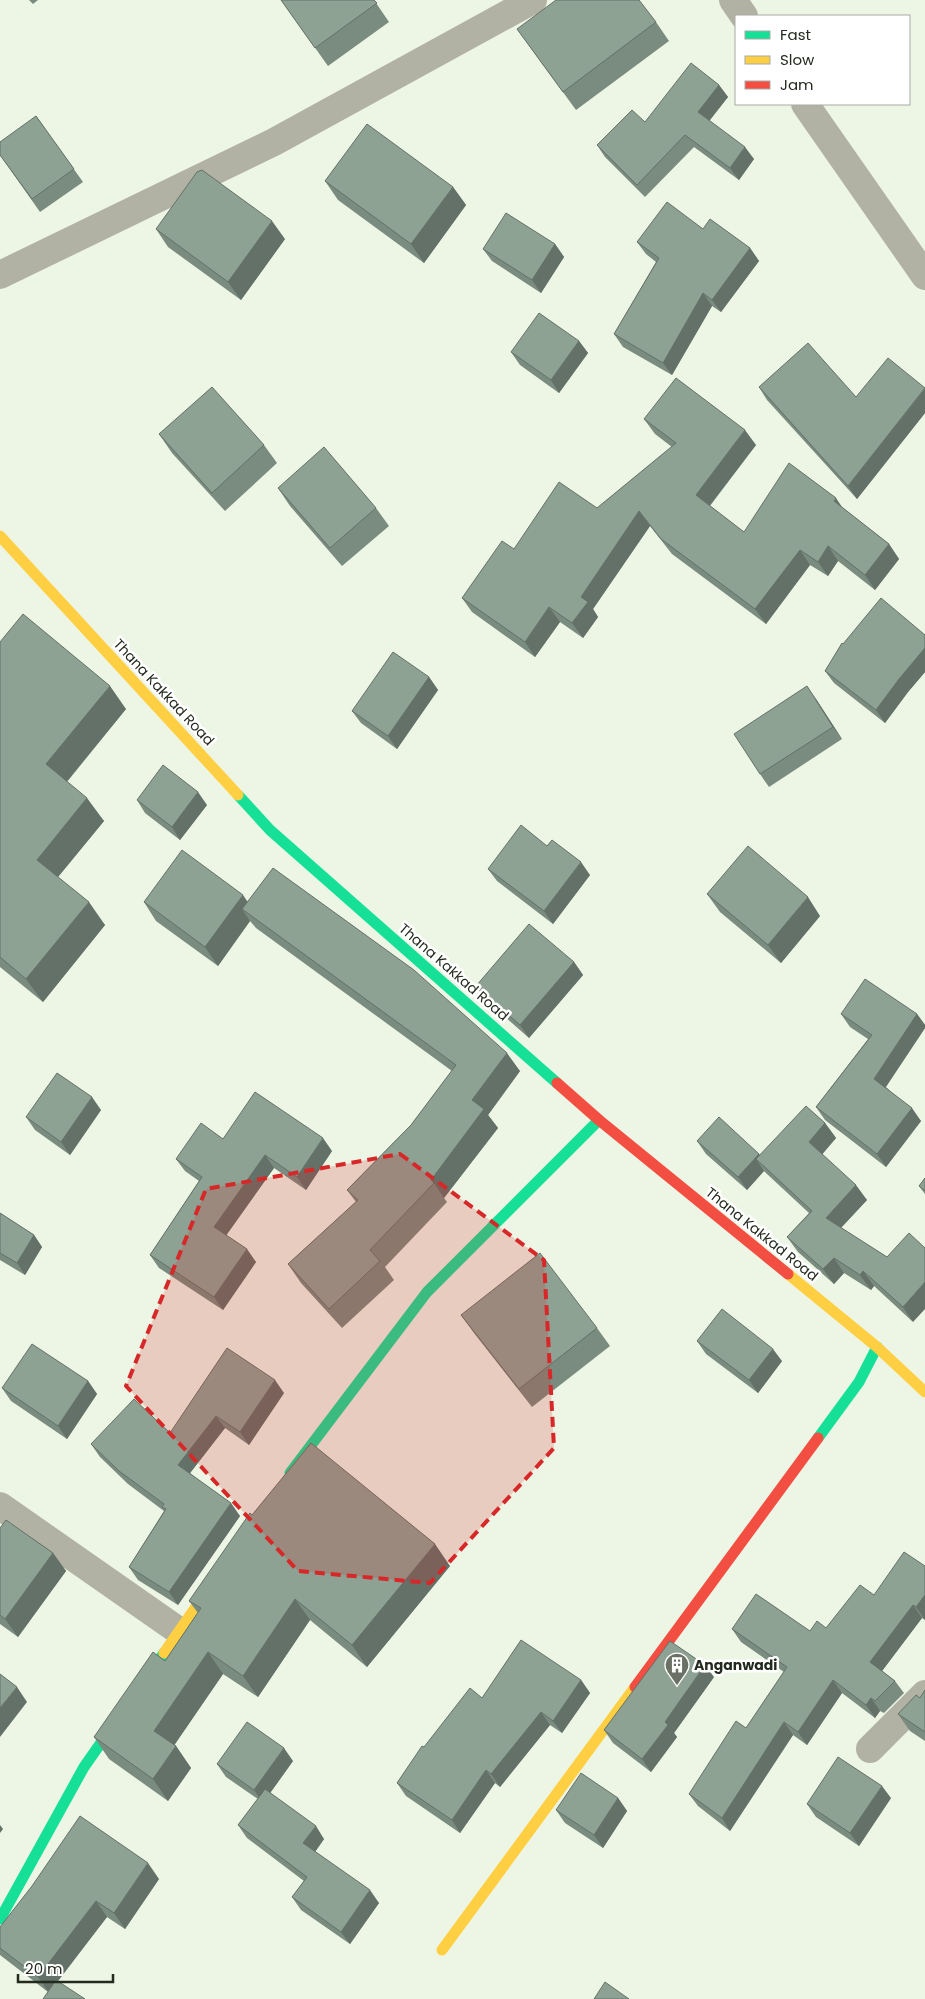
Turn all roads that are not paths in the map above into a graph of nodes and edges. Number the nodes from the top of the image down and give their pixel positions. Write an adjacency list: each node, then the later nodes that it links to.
1 (533, 0): 5 (street)
2 (733, 0): 3 (street)
3 (743, 15)
4 (806, 105): 6 (street)
5 (0, 275)
6 (925, 276)
7 (0, 536): 8 (street, Thana Kakkad Road)
8 (599, 1120): 9 (street, Thana Kakkad Road); 11 (street)
9 (877, 1347): 10 (street, Thana Kakkad Road); 18 (street)
10 (922, 1383)
11 (280, 1486)
12 (0, 1506): 14 (street)
13 (224, 1566): 14 (street)
14 (178, 1632): 17 (street)
15 (925, 1694): 16 (street)
16 (870, 1749)
17 (0, 1919)
18 (442, 1950)

